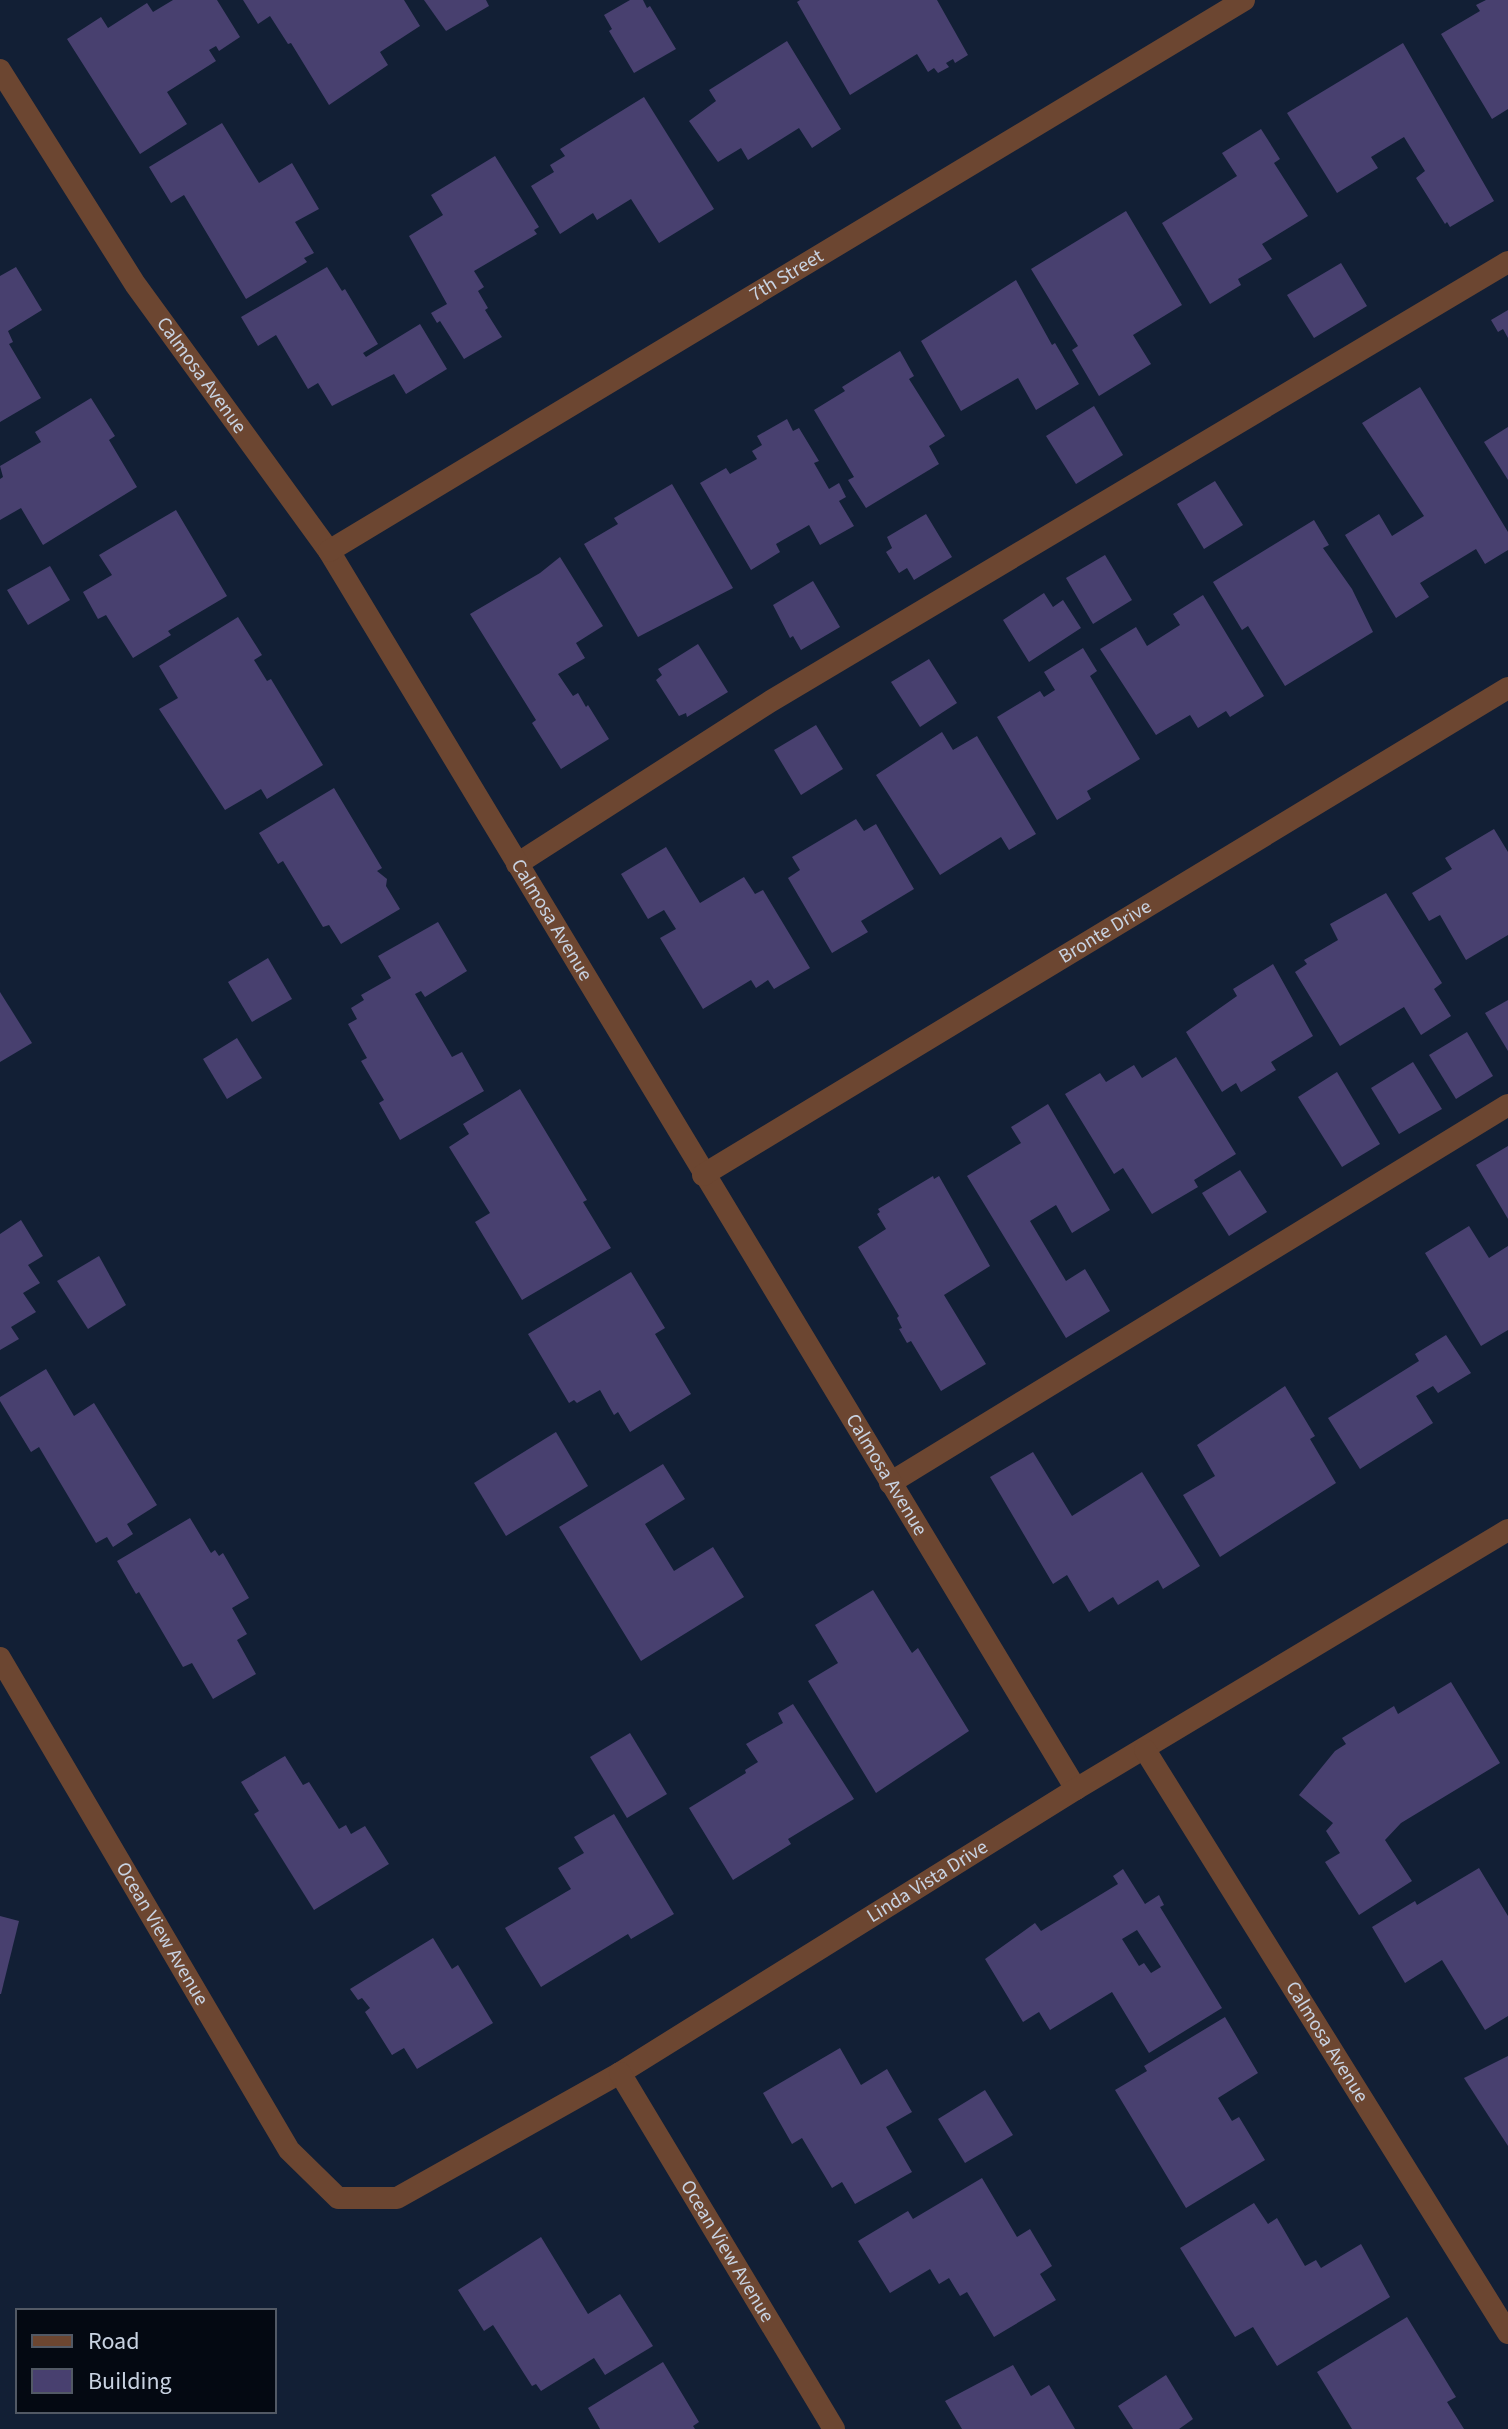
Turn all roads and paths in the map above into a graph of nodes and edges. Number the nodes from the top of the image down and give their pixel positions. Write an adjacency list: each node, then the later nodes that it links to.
1 (1244, 0): 4 (street, 7th Street)
2 (0, 70): 4 (street, Calmosa Avenue)
3 (1508, 262): 6 (street)
4 (329, 551): 6 (street, Calmosa Avenue)
5 (1508, 688): 8 (street, Bronte Drive)
6 (517, 864): 8 (street, Calmosa Avenue)
7 (1508, 1105): 9 (street)
8 (703, 1175): 9 (street, Calmosa Avenue)
9 (890, 1483): 13 (street, Calmosa Avenue)
10 (1508, 1530): 12 (street, Linda Vista Drive)
11 (0, 1658): 15 (street, Ocean View Avenue)
12 (1145, 1750): 13 (street, Linda Vista Drive); 16 (street, Calmosa Avenue)
13 (1076, 1789): 14 (street, Linda Vista Drive)
14 (620, 2073): 15 (street, Linda Vista Drive); 17 (street, Ocean View Avenue)
15 (338, 2198)
16 (1508, 2333)
17 (834, 2429)

